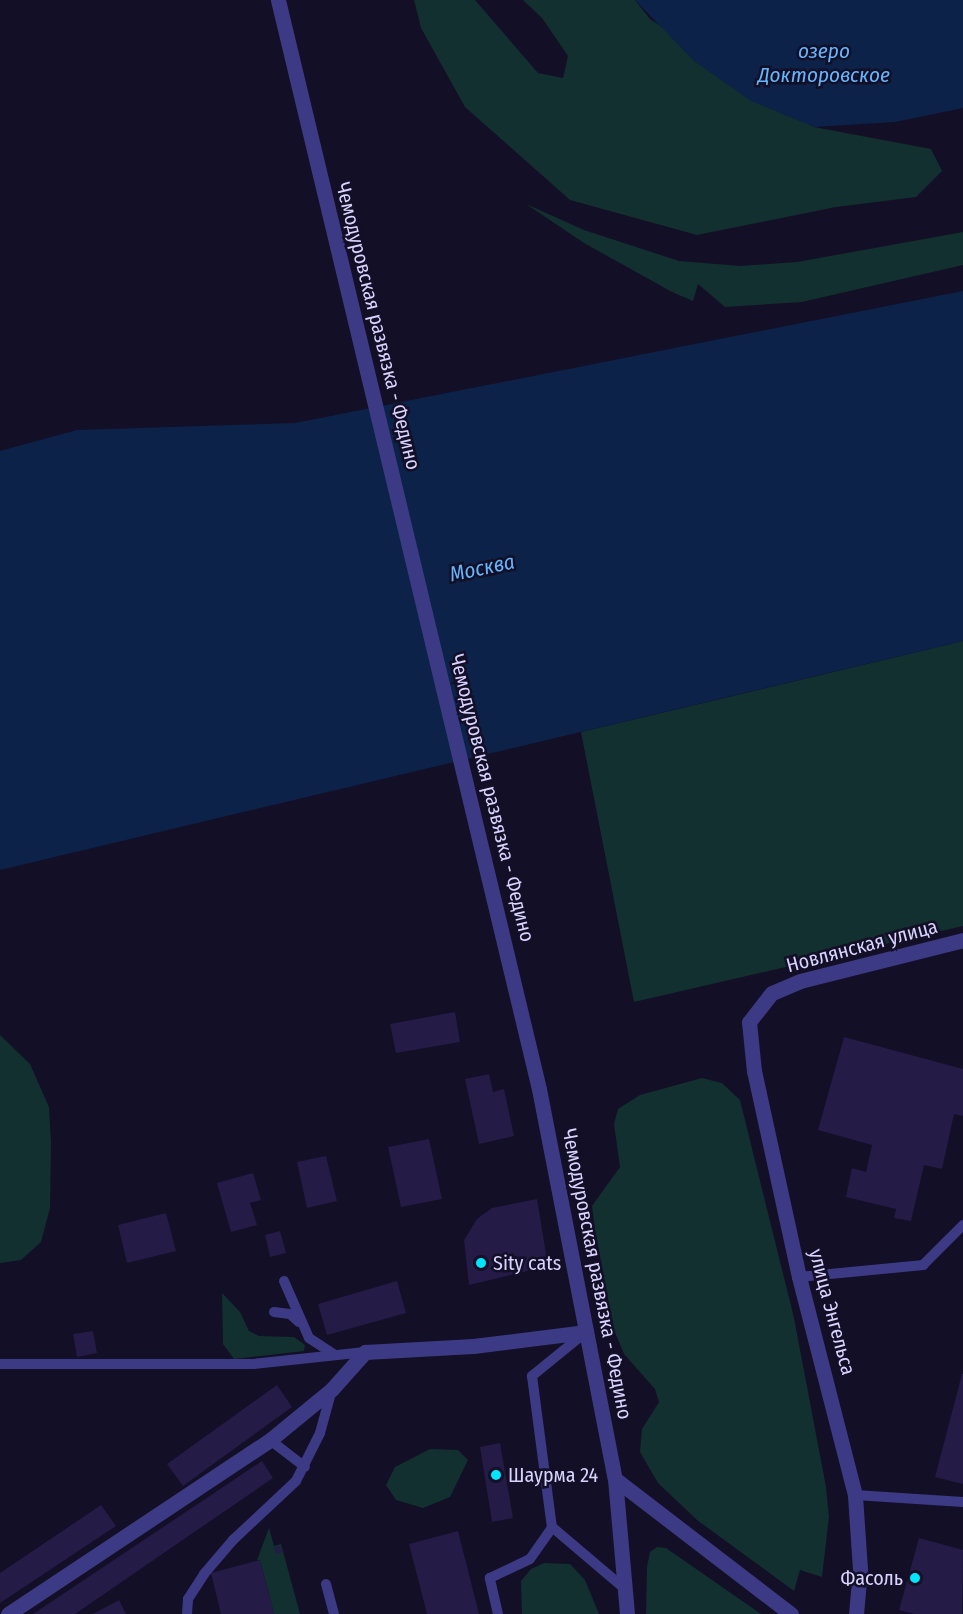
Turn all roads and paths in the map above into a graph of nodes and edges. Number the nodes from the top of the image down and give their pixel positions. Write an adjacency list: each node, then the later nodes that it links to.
1 (278, 0): 9 (street, Чемодуровская развязка - Федино)
2 (963, 940): 3 (street, Новлянская улица)
3 (749, 1022): 5 (street, улица Энгельса)
4 (963, 1225): 5 (lane)
5 (799, 1277): 17 (street, улица Энгельса)
6 (284, 1281): 8 (lane)
7 (274, 1312): 8 (lane)
8 (299, 1323): 11 (lane)
9 (586, 1332): 10 (street); 16 (street, Чемодуровская развязка - Федино); 19 (lane)
10 (365, 1352): 11 (lane); 13 (street)
11 (335, 1355): 12 (lane)
12 (0, 1364)
13 (332, 1389): 14 (street); 15 (lane)
14 (270, 1440): 15 (lane); 23 (street)
15 (305, 1467): 24 (lane)
16 (615, 1479): 22 (street, Чемодуровская развязка - Федино); 28 (street)
17 (855, 1495): 18 (lane); 20 (street, улица Энгельса)
18 (963, 1502)
19 (552, 1527): 22 (lane); 26 (lane)
20 (859, 1582): 29 (street); 30 (street, улица Энгельса)
21 (326, 1584): 25 (lane)
22 (625, 1589): 27 (street, Чемодуровская развязка - Федино)
23 (8, 1614)
24 (187, 1614)
25 (334, 1614)
26 (498, 1614)
27 (627, 1614)
28 (791, 1614)
29 (843, 1614)
30 (855, 1614)

